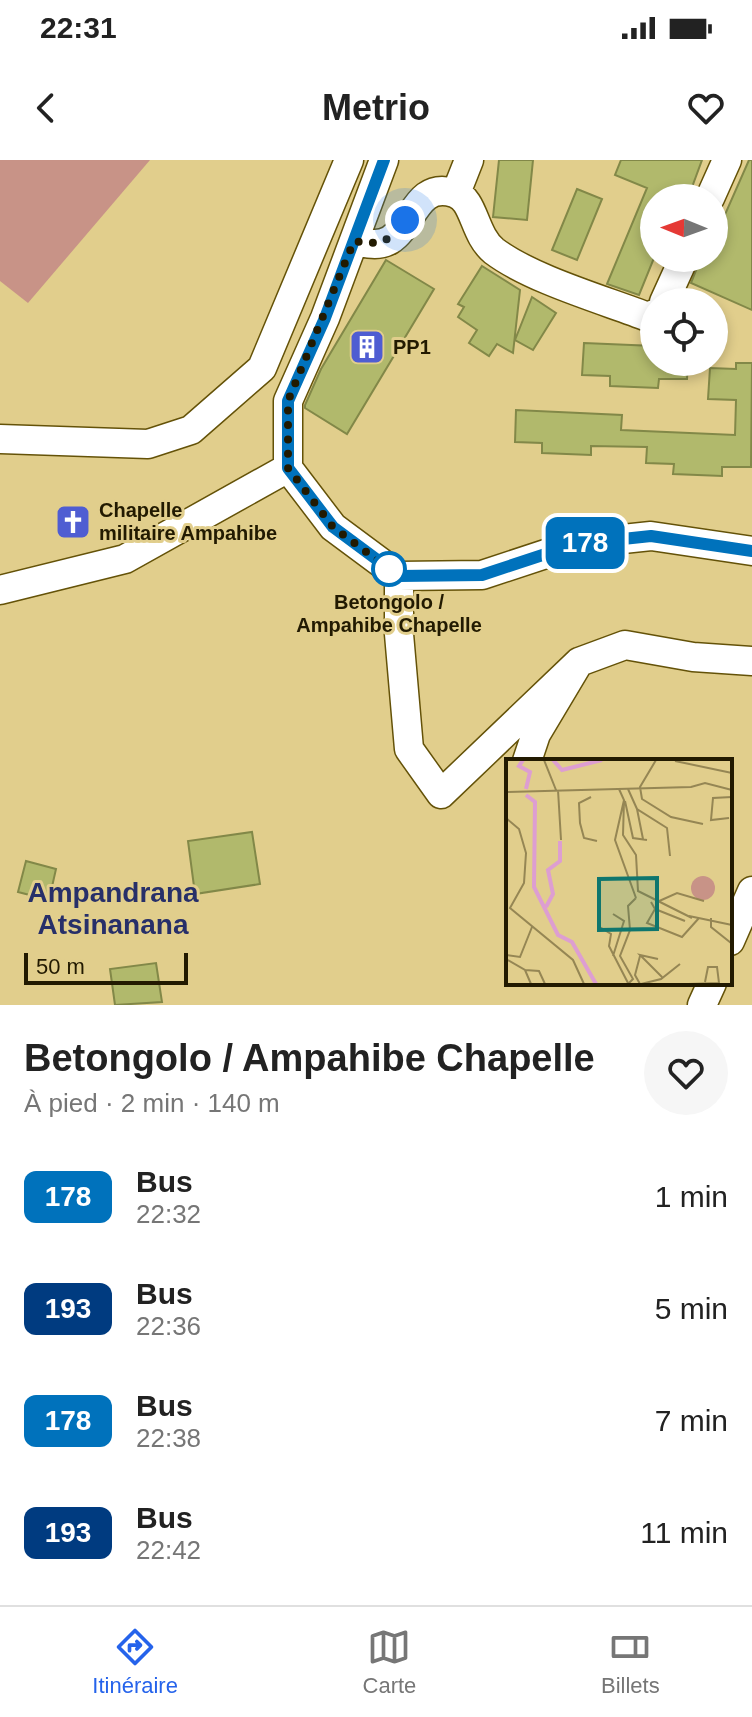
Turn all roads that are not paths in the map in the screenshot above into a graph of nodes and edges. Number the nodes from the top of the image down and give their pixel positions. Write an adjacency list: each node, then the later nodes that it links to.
1 (349, 160): 9 (street)
2 (384, 160): 7 (street)
3 (469, 160): 6 (street)
4 (727, 160): 5 (street)
5 (716, 184)
6 (456, 193): 7 (street); 8 (street)
7 (354, 241): 10 (street)
8 (640, 314)
9 (0, 439)
10 (288, 468): 12 (street); 13 (street)
11 (752, 551): 12 (street)
12 (399, 576): 15 (street)
13 (0, 590)
14 (752, 661): 15 (street)
15 (579, 662): 16 (street)
16 (528, 759)
17 (752, 891): 18 (street)
18 (732, 936)
19 (711, 985): 20 (street)
20 (702, 1005)

